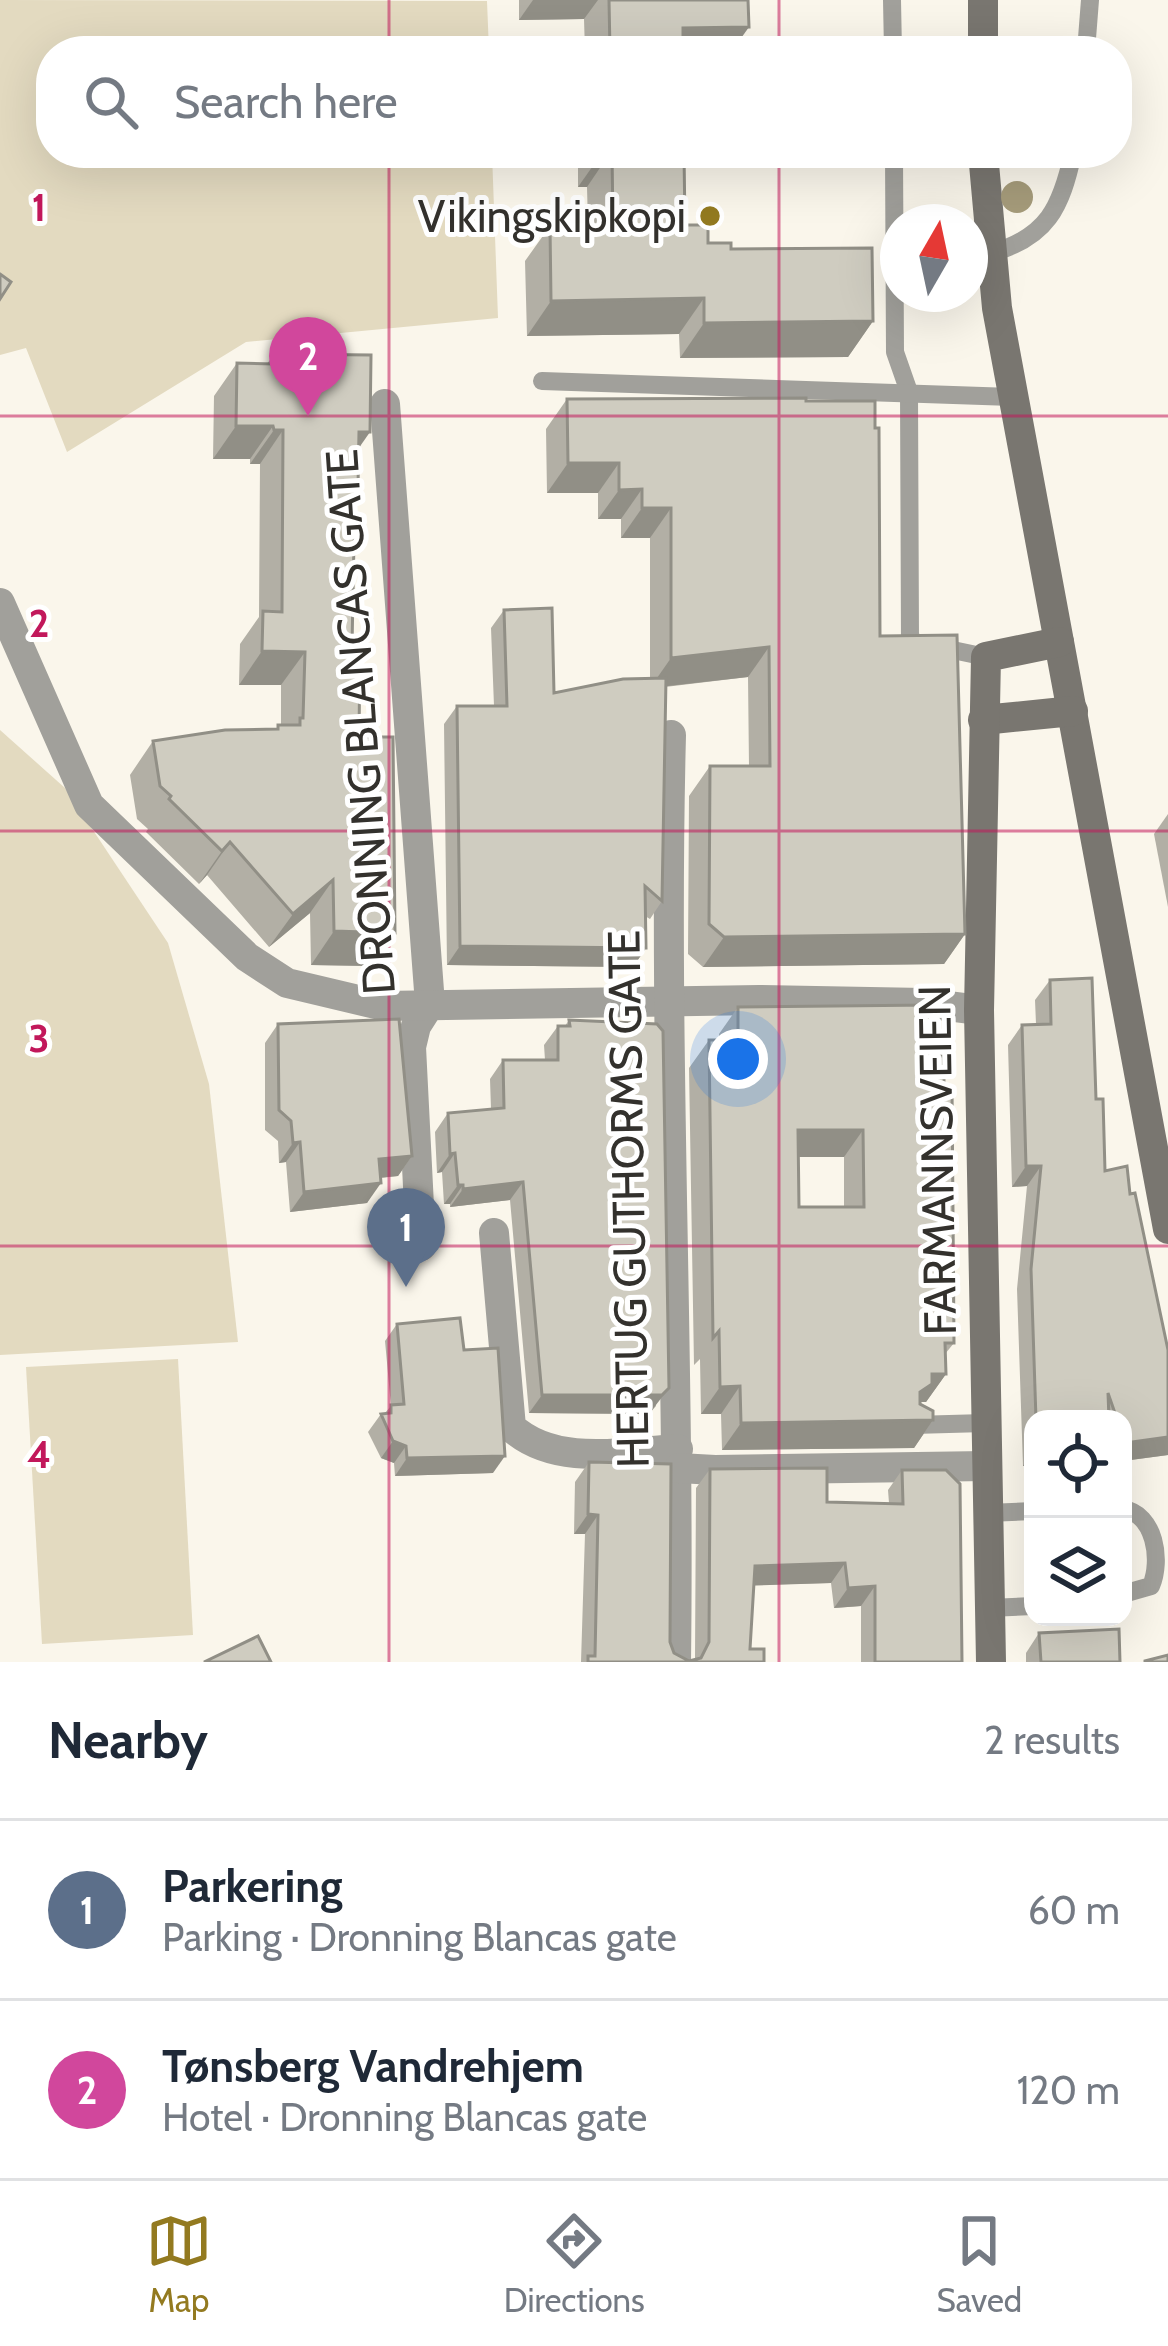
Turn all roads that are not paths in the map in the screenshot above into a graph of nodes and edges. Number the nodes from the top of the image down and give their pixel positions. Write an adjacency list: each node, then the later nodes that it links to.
1 (892, 0): 4 (lane)
2 (983, 0): 5 (street)
3 (1090, 0): 6 (lane)
4 (893, 36)
5 (983, 36)
6 (1087, 36)
7 (893, 168): 12 (lane)
8 (984, 168): 10 (street)
9 (1068, 168): 10 (lane)
10 (992, 253): 13 (street)
11 (542, 380): 12 (lane)
12 (909, 392): 13 (lane); 17 (lane)
13 (1012, 397): 16 (street)
14 (385, 404): 22 (street, DRONNING BLANCAS GATE)
15 (0, 603): 22 (street)
16 (1059, 642): 17 (street); 18 (street)
17 (986, 657): 19 (street, FARMANNSVEIEN)
18 (1073, 711): 19 (street); 24 (street)
19 (983, 720): 23 (street, FARMANNSVEIEN)
20 (671, 735): 21 (street, HERTUG GUTHORMS GATE)
21 (670, 1003): 22 (street); 23 (street); 29 (street, HERTUG GUTHORMS GATE)
22 (430, 1004): 26 (street, DRONNING BLANCAS GATE)
23 (979, 1010): 27 (street, FARMANNSVEIEN)
24 (1168, 1228)
25 (494, 1233): 29 (street)
26 (421, 1246)
27 (986, 1423): 28 (lane); 30 (street, FARMANNSVEIEN)
28 (913, 1425)
29 (678, 1458): 30 (street); 37 (street, HERTUG GUTHORMS GATE)
30 (986, 1466): 33 (street, FARMANNSVEIEN)
31 (1132, 1510): 34 (lane)
32 (1024, 1511): 33 (lane)
33 (987, 1513): 36 (street, FARMANNSVEIEN)
34 (1132, 1591)
35 (1024, 1606): 36 (lane)
36 (989, 1608): 38 (street, FARMANNSVEIEN)
37 (676, 1662)
38 (991, 1662)

